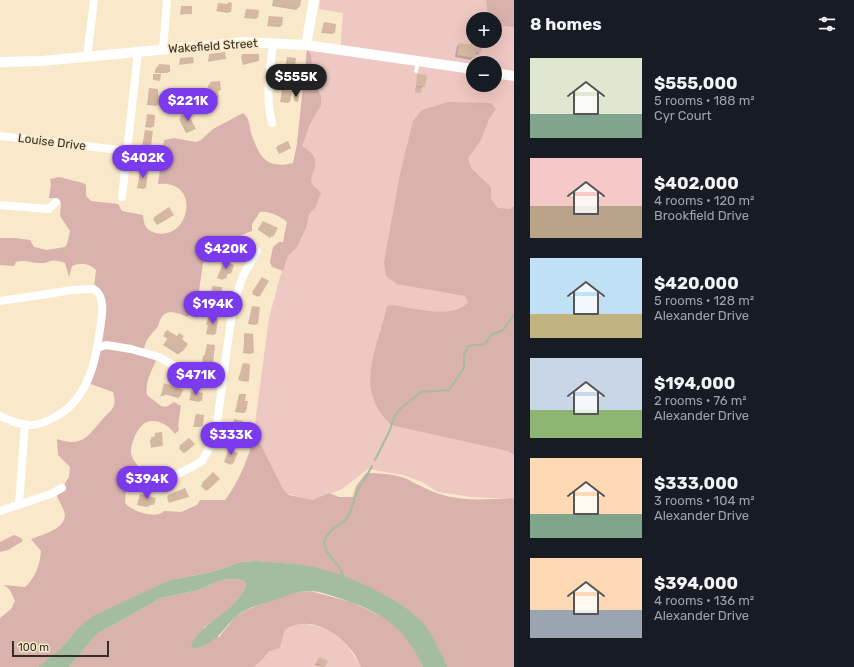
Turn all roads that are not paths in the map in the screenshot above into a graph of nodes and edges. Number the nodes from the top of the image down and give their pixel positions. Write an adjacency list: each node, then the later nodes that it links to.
1 (94, 0): 8 (street)
2 (167, 0): 6 (street)
3 (314, 0): 5 (street)
4 (273, 43): 5 (street, Wakefield Street); 6 (street, Wakefield Street); 13 (street)
5 (306, 45): 10 (street, Wakefield Street)
6 (164, 50): 7 (street, Wakefield Street)
7 (138, 52): 8 (street, Wakefield Street); 15 (street)
8 (87, 57): 9 (street, Wakefield Street)
9 (0, 62)
10 (466, 69)
11 (502, 74): 12 (street)
12 (514, 76)
13 (272, 123)
14 (0, 136): 15 (street, Louise Drive)
15 (128, 151): 16 (street)
16 (122, 197)
17 (56, 202): 18 (street)
18 (0, 205)
19 (257, 251): 22 (street)
20 (0, 301): 21 (street)
21 (97, 348): 22 (street); 24 (street)
22 (222, 381): 25 (street)
23 (0, 416): 24 (street)
24 (25, 424): 27 (street)
25 (160, 473)
26 (62, 488): 27 (street)
27 (19, 504): 28 (street)
28 (0, 511)

